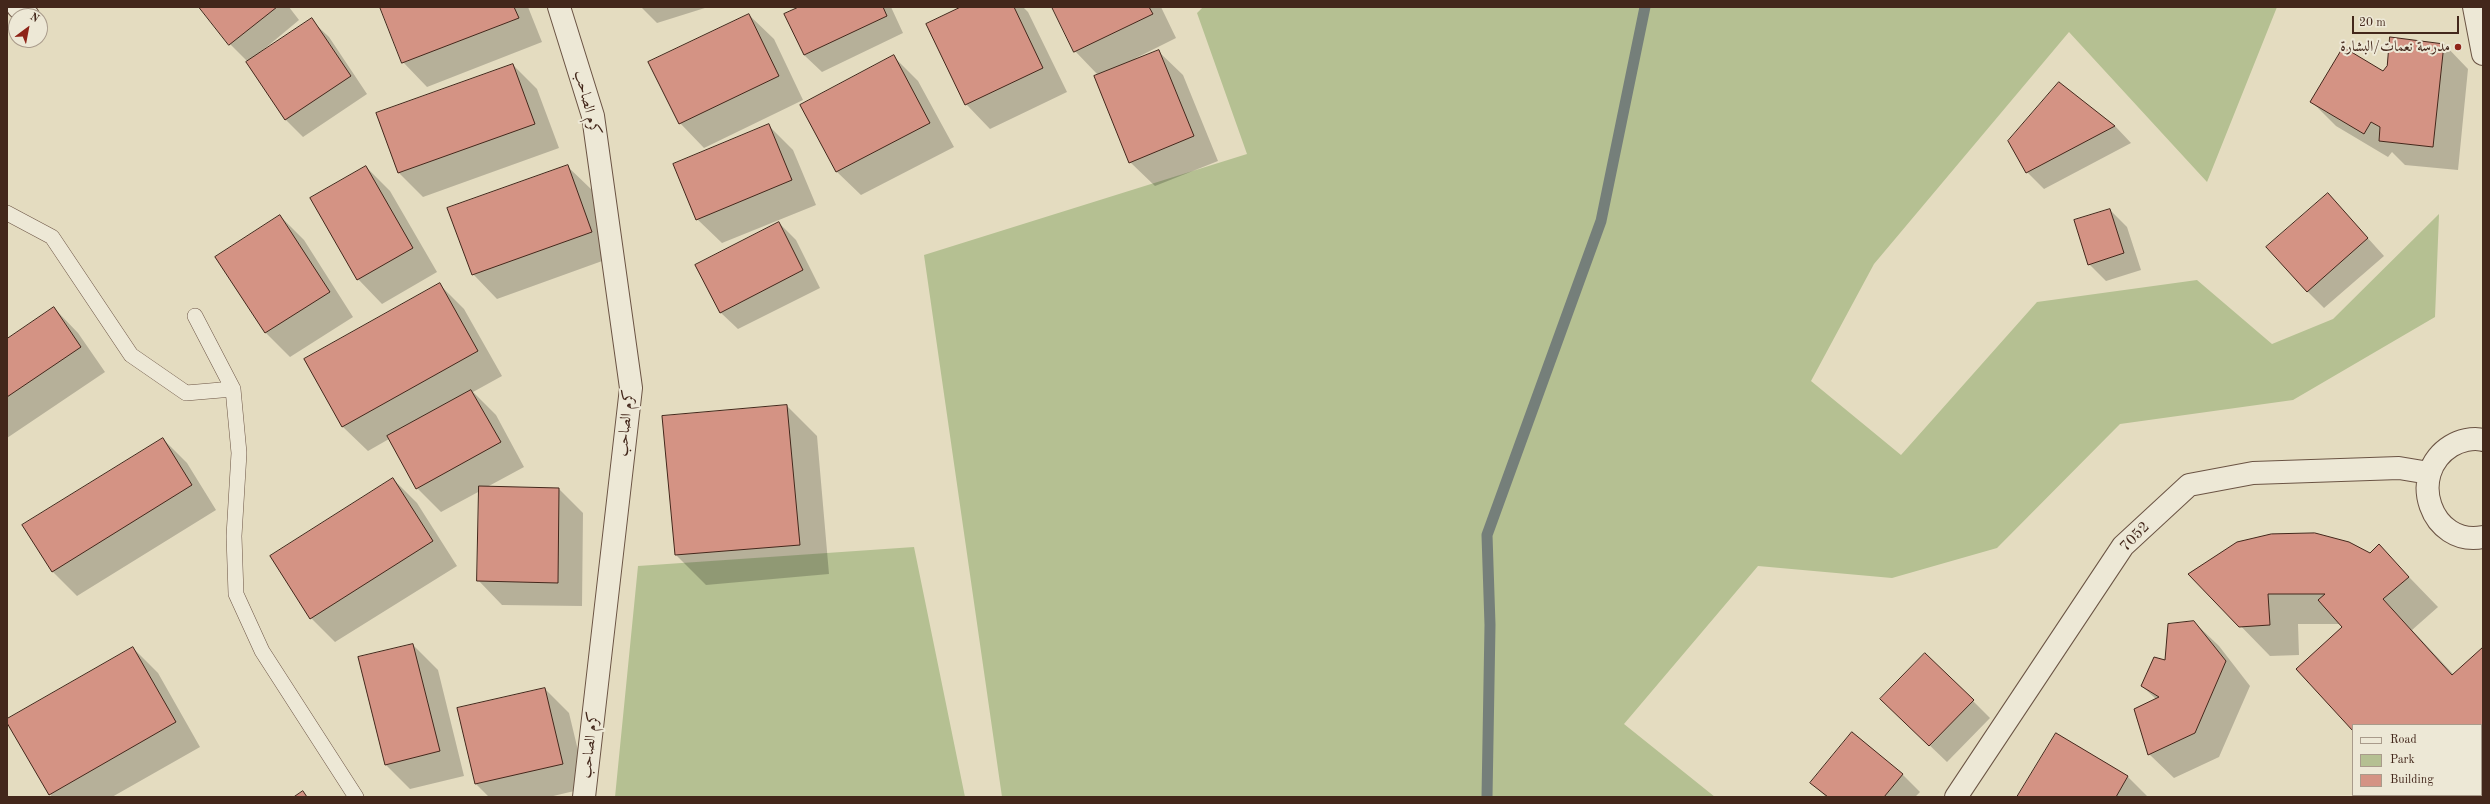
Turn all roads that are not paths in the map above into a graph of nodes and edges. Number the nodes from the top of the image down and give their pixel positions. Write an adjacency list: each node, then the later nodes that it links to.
1 (559, 7): 11 (street, كرم الصاحب)
2 (2474, 7): 3 (street)
3 (2483, 54)
4 (7, 213): 6 (lane)
5 (195, 316): 6 (lane)
6 (233, 389): 10 (lane)
7 (2483, 440): 8 (street)
8 (2429, 473): 9 (street); 12 (street, 7052)
9 (2483, 537)
10 (356, 797)
11 (584, 797)
12 (1956, 797)

